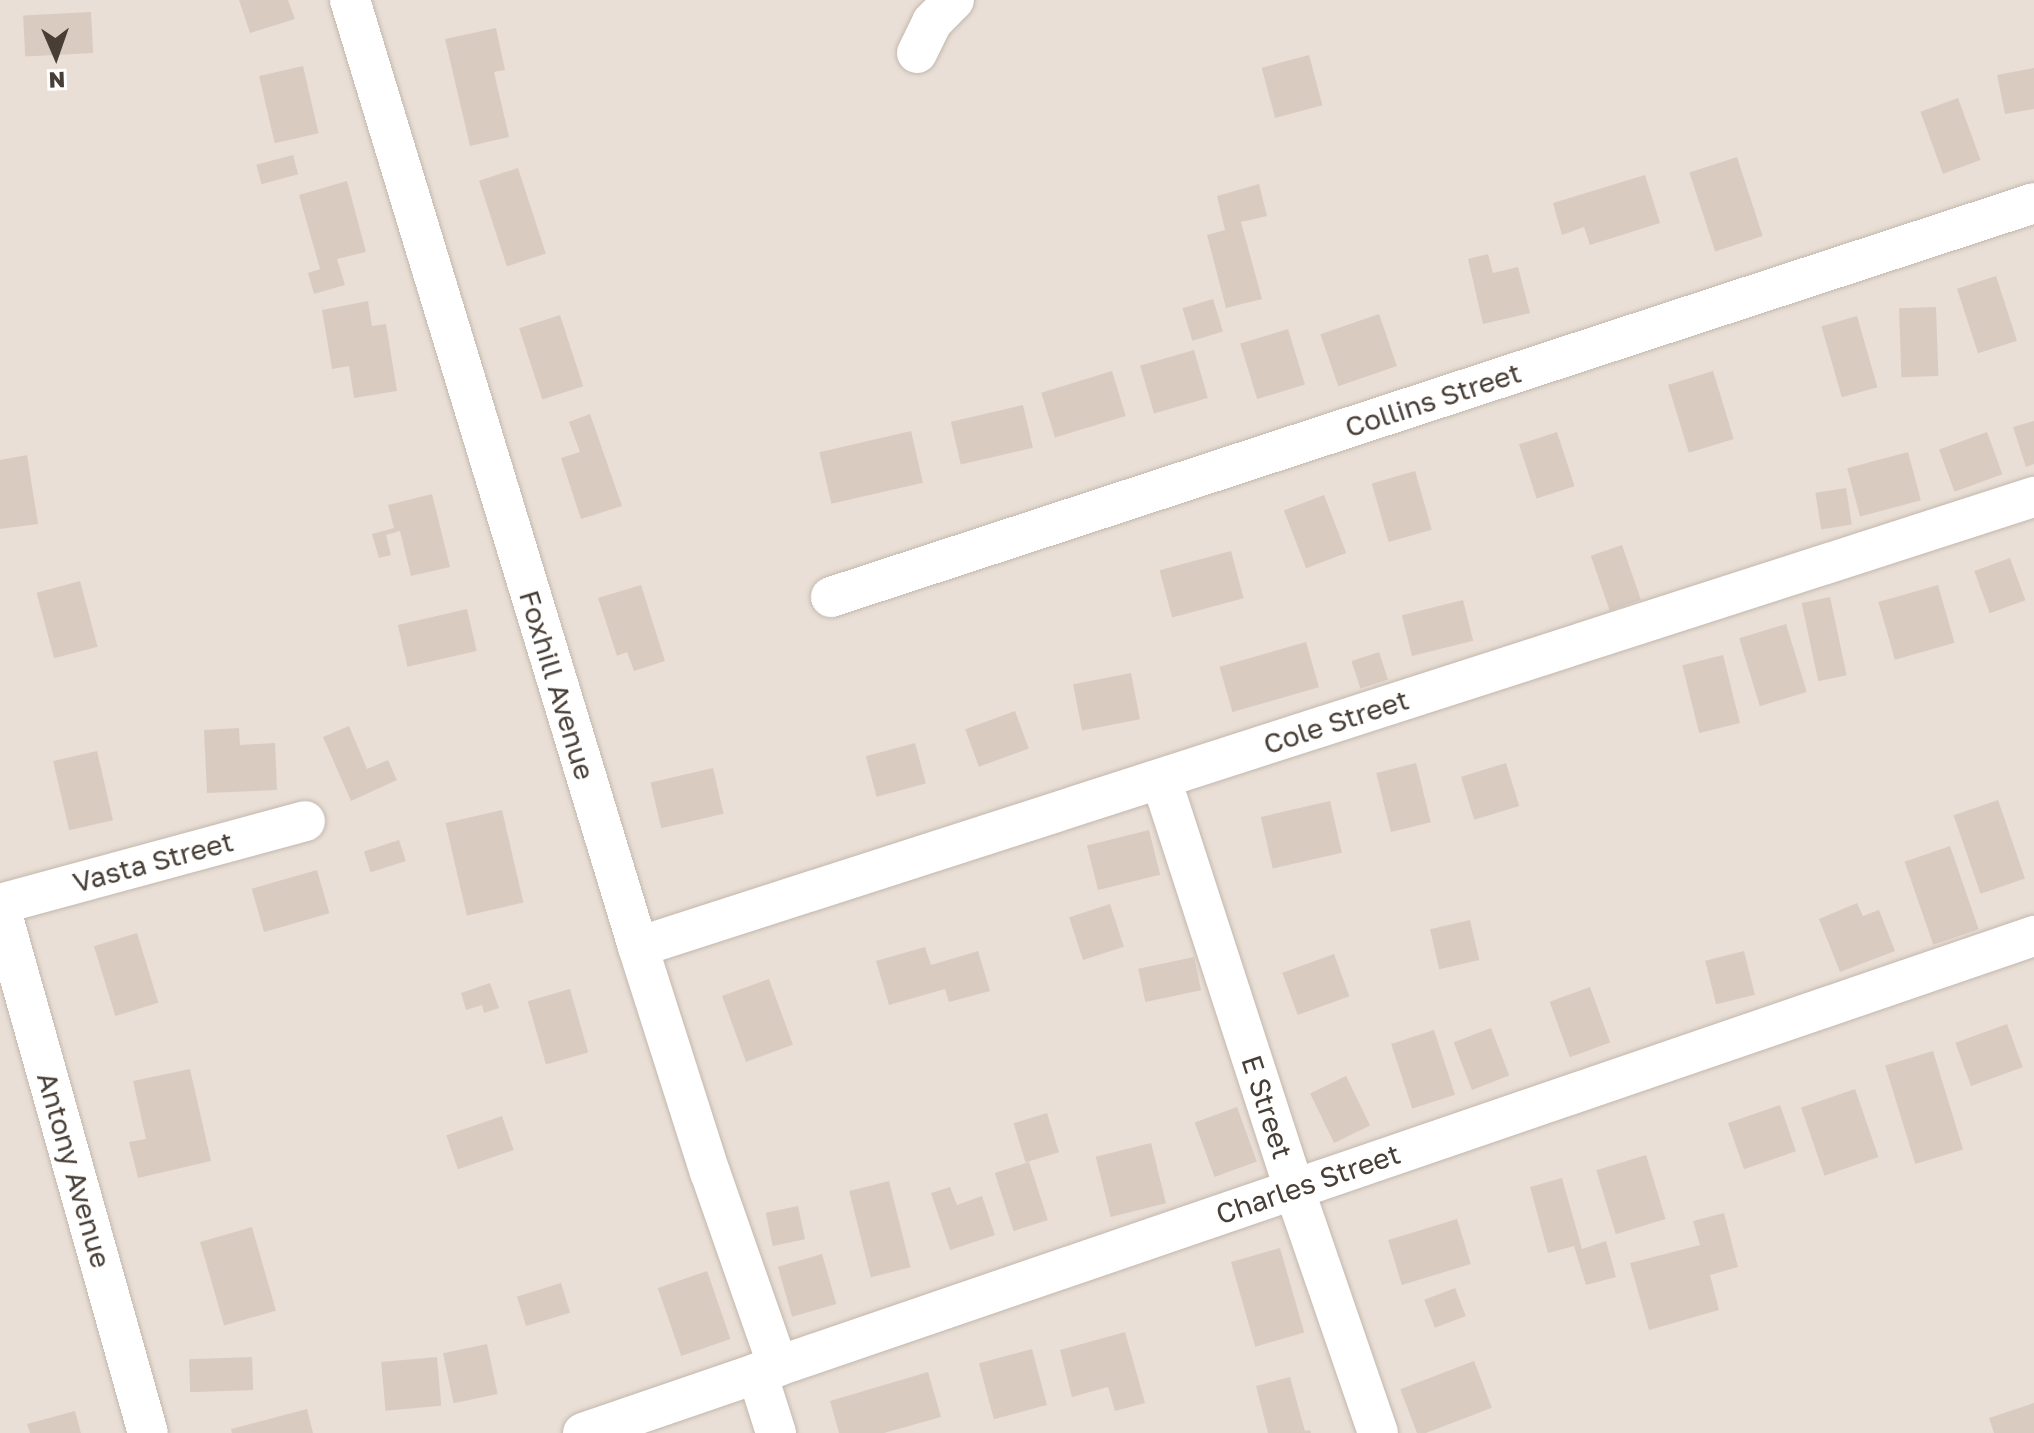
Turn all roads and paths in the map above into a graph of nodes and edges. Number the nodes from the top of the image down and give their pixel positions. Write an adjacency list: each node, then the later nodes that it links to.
1 (350, 0): 11 (street, Foxhill Avenue)
2 (954, 0): 3 (street)
3 (917, 53)
4 (2034, 203): 6 (street, Collins Street)
5 (2034, 497): 7 (street, Cole Street)
6 (831, 597)
7 (1161, 779): 11 (street, Cole Street); 12 (street, E Street)
8 (305, 821): 9 (street, Vasta Street)
9 (0, 906): 14 (street, Antony Avenue)
10 (2034, 936): 12 (street, Charles Street)
11 (638, 947): 13 (street, Foxhill Avenue)
12 (1294, 1189): 13 (street, Charles Street); 17 (street, E Street)
13 (768, 1370): 15 (street, Charles Street); 16 (street, Foxhill Avenue)
14 (148, 1433)
15 (583, 1433)
16 (776, 1433)
17 (1378, 1433)

